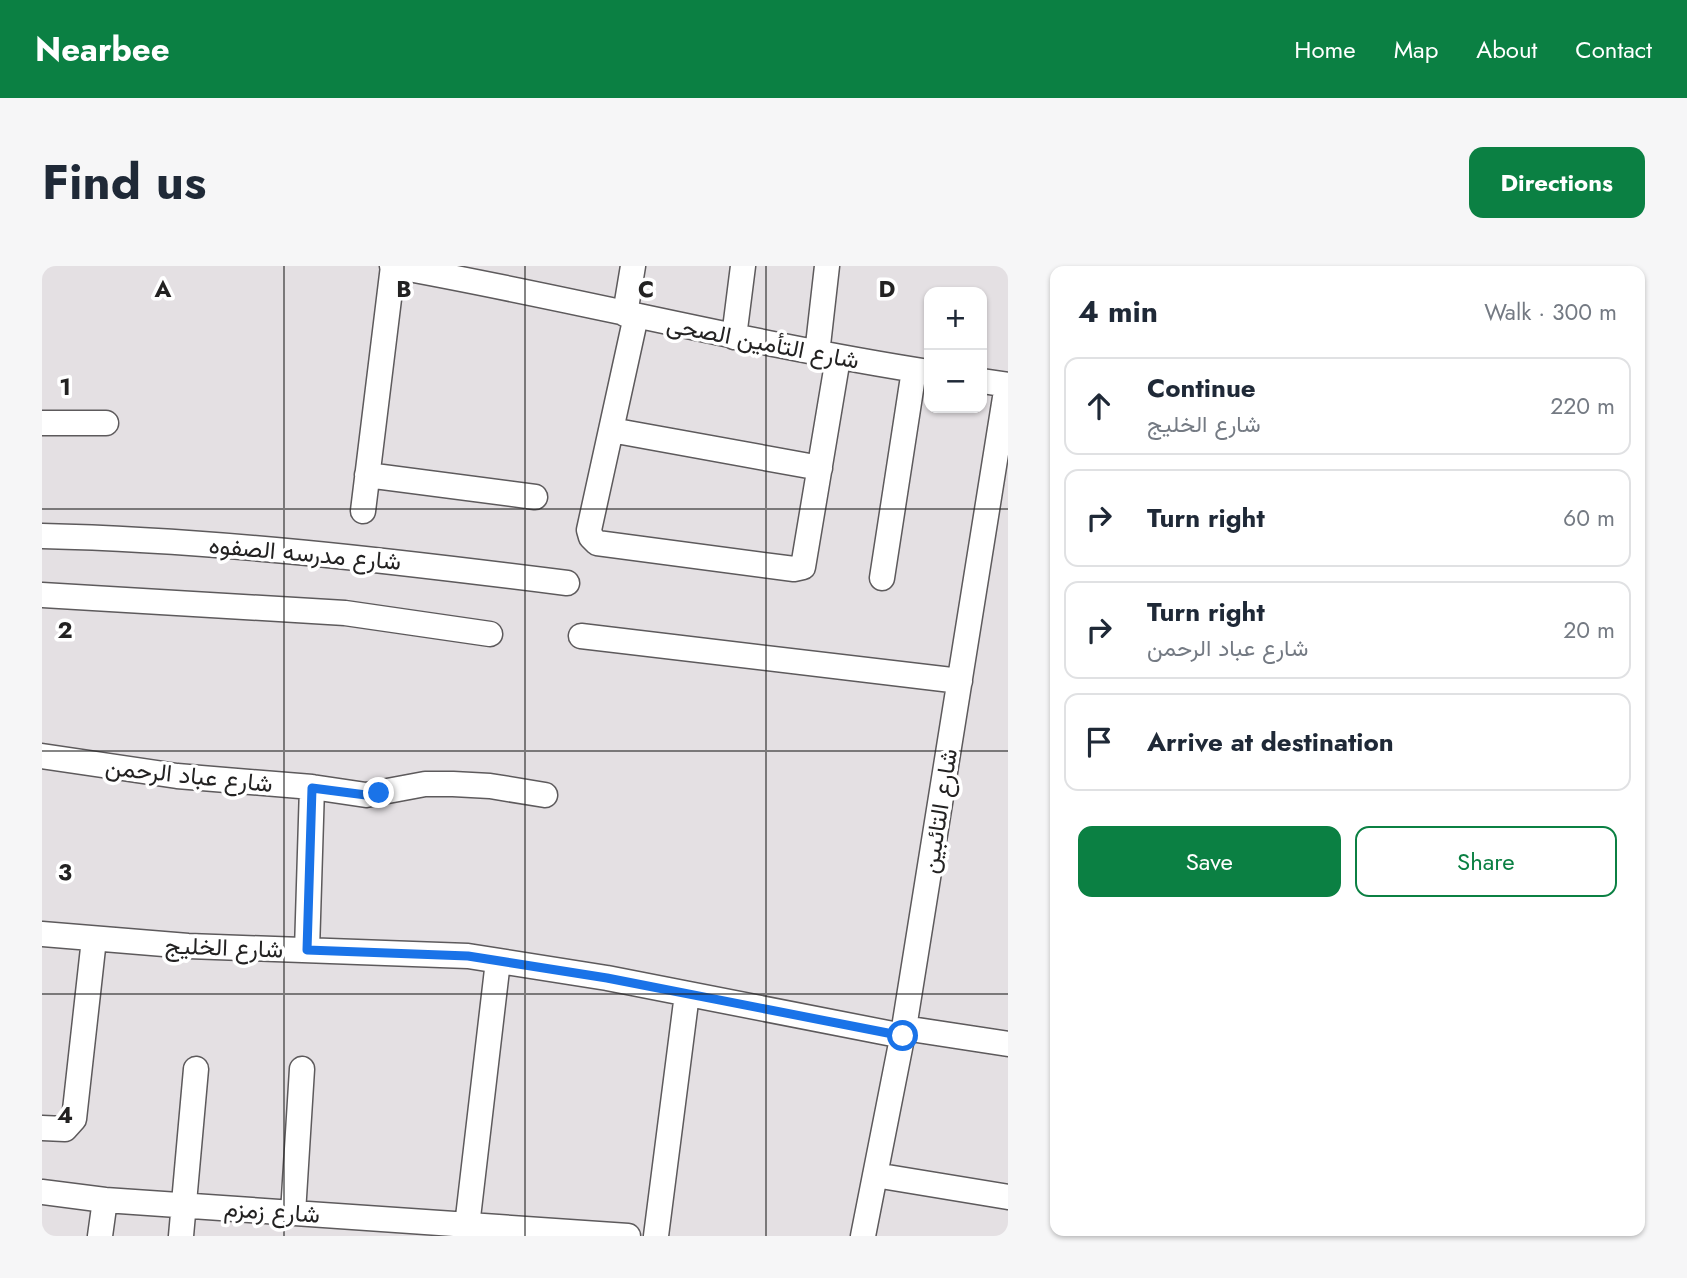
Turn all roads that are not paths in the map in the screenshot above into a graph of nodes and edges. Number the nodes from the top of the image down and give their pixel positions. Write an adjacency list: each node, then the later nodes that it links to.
1 (393, 266): 5 (street, شارع التأمين الصحى); 16 (street)
2 (633, 266): 6 (street)
3 (743, 266): 7 (street)
4 (827, 266): 8 (street)
5 (473, 273): 6 (street, شارع التأمين الصحى)
6 (631, 315): 7 (street, شارع التأمين الصحى); 14 (street)
7 (734, 337): 8 (street, شارع التأمين الصحى)
8 (827, 356): 9 (street, شارع التأمين الصحى); 15 (street)
9 (922, 371): 20 (street)
10 (987, 382): 11 (street)
11 (1007, 385): 25 (street, شارع التائبين)
12 (42, 423): 13 (street)
13 (106, 423)
14 (611, 429): 15 (street); 15 (street)
15 (820, 468)
16 (368, 475): 17 (street); 18 (street)
17 (535, 497)
18 (363, 511)
19 (42, 536): 21 (street, شارع مدرسه الصفوه)
20 (882, 578)
21 (567, 583)
22 (42, 595): 23 (street)
23 (490, 634)
24 (581, 636): 25 (street)
25 (960, 681): 34 (street, شارع التائبين)
26 (42, 757): 27 (street, شارع عباد الرحمن)
27 (312, 788): 28 (street, شارع عباد الرحمن); 31 (street)
28 (545, 794)
29 (42, 934): 30 (street, شارع الخليج)
30 (94, 939): 31 (street, شارع الخليج); 38 (street)
31 (307, 950): 32 (street, شارع الخليج)
32 (498, 961): 33 (street, شارع الخليج); 45 (street)
33 (687, 994): 34 (street, شارع الخليج); 50 (street)
34 (904, 1032): 35 (street, شارع الخليج); 39 (street, شارع التائبين)
35 (1008, 1044)
36 (196, 1069): 43 (street)
37 (302, 1069): 44 (street)
38 (42, 1128)
39 (875, 1175): 41 (street); 51 (street, شارع التائبين)
40 (42, 1192): 42 (street, شارع زمزم)
41 (1008, 1197)
42 (105, 1200): 43 (street, شارع زمزم); 47 (street)
43 (184, 1205): 44 (street, شارع زمزم); 48 (street)
44 (293, 1213): 46 (street, شارع زمزم)
45 (467, 1226): 46 (street, شارع زمزم); 49 (street, شارع زمزم)
46 (380, 1228)
47 (100, 1236)
48 (181, 1236)
49 (628, 1236)
50 (656, 1236)
51 (863, 1236)

